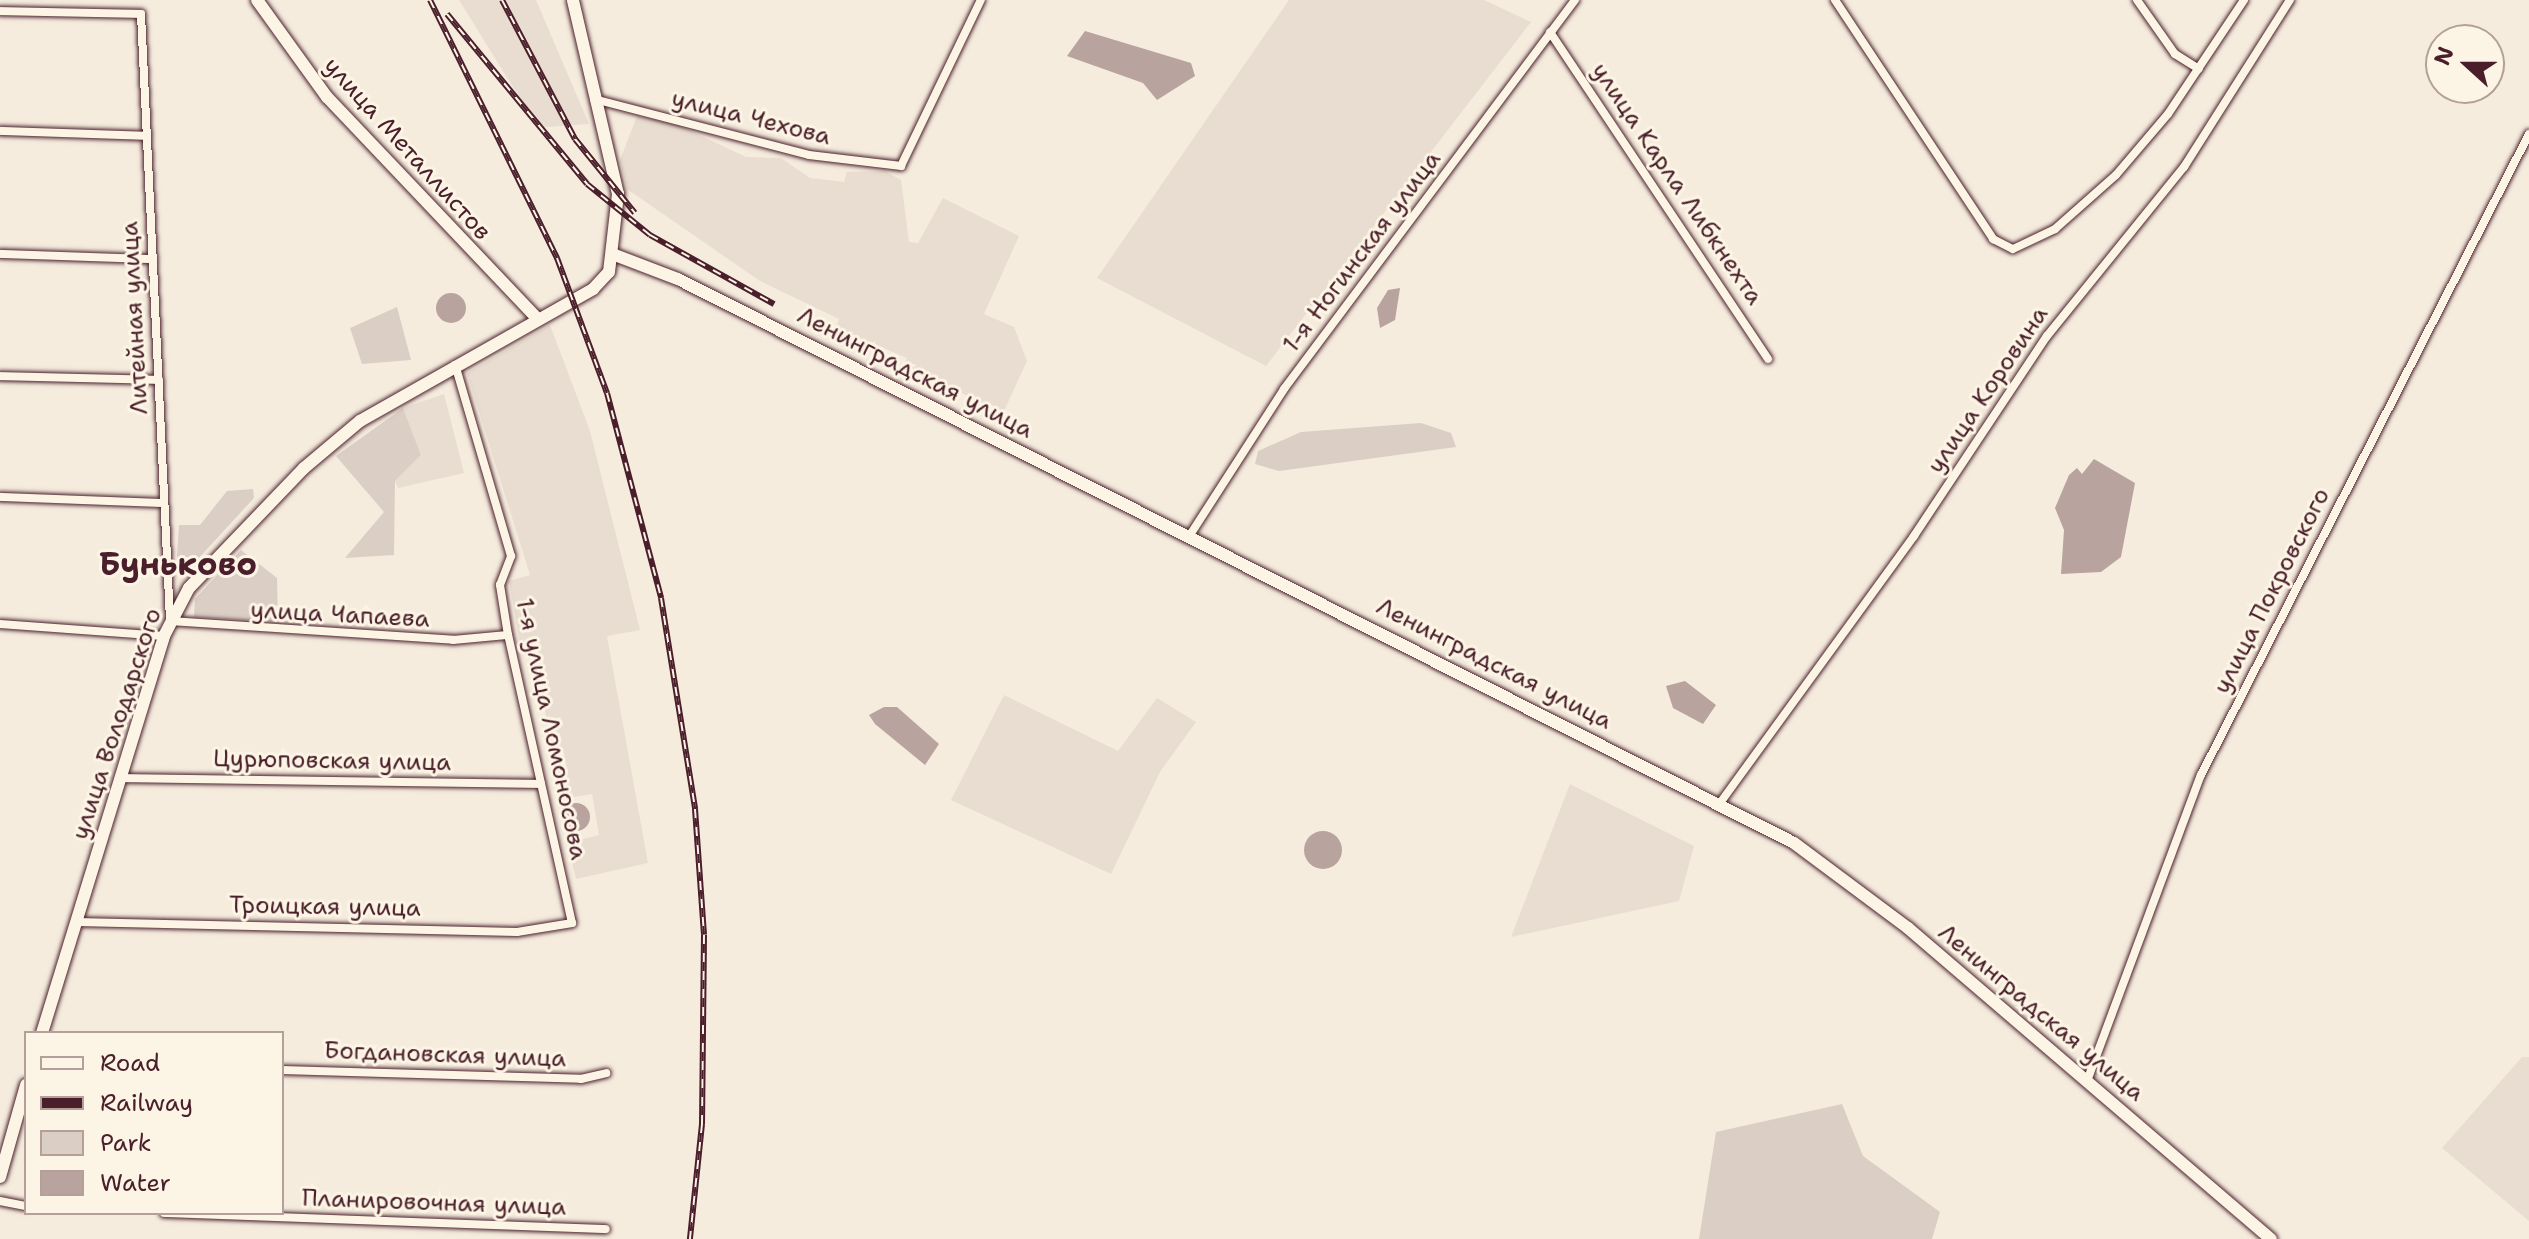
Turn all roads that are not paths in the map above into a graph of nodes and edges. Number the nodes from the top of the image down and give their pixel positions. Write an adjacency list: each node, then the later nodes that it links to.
1 (257, 0): 19 (main road, улица Металлистов)
2 (573, 0): 12 (main road)
3 (981, 0): 12 (street, улица Чехова)
4 (1575, 0): 10 (street, 1-я Ногинская улица)
5 (1835, 0): 11 (street)
6 (2137, 0): 11 (street)
7 (2244, 0): 11 (street)
8 (2290, 0): 33 (street, улица Коровина)
9 (0, 11): 15 (street, Литейная улица)
10 (1550, 32): 20 (street, улица Карла Либкнехта); 26 (street, 1-я Ногинская улица)
11 (2199, 69)
12 (593, 99): 17 (main road)
13 (0, 131): 15 (street)
14 (2529, 134): 39 (street, улица Покровского)
15 (147, 136): 18 (street, Литейная улица)
16 (0, 254): 18 (street)
17 (615, 255): 19 (main road, улица Володарского); 26 (main road, Ленинградская улица)
18 (151, 259): 23 (street, Литейная улица)
19 (536, 317): 21 (main road, улица Володарского)
20 (1768, 359)
21 (454, 361): 27 (main road, улица Володарского); 29 (street, 1-я улица Ломоносова)
22 (0, 376): 23 (street)
23 (159, 380): 25 (street, Литейная улица)
24 (0, 497): 25 (street)
25 (164, 503): 27 (street, Литейная улица)
26 (1190, 535): 33 (main road, Ленинградская улица)
27 (170, 621): 29 (street, улица Чапаева); 30 (main road, улица Володарского)
28 (0, 624): 30 (street)
29 (508, 635): 32 (street, 1-я улица Ломоносова)
30 (164, 636): 31 (main road, улица Володарского)
31 (121, 778): 32 (street, Цурюповская улица); 34 (main road, улица Володарского)
32 (541, 784): 35 (street, 1-я улица Ломоносова)
33 (1720, 803): 39 (main road, Ленинградская улица)
34 (77, 922): 35 (street, Троицкая улица); 36 (main road, улица Володарского)
35 (572, 923)
36 (43, 1031)
37 (284, 1070): 38 (street, Богдановская улица)
38 (606, 1073)
39 (2087, 1081): 46 (main road, Ленинградская улица)
40 (24, 1092): 41 (main road)
41 (0, 1177)
42 (0, 1201): 43 (street)
43 (24, 1206)
44 (219, 1215): 45 (street, Планировочная улица)
45 (606, 1229)
46 (2271, 1239)

